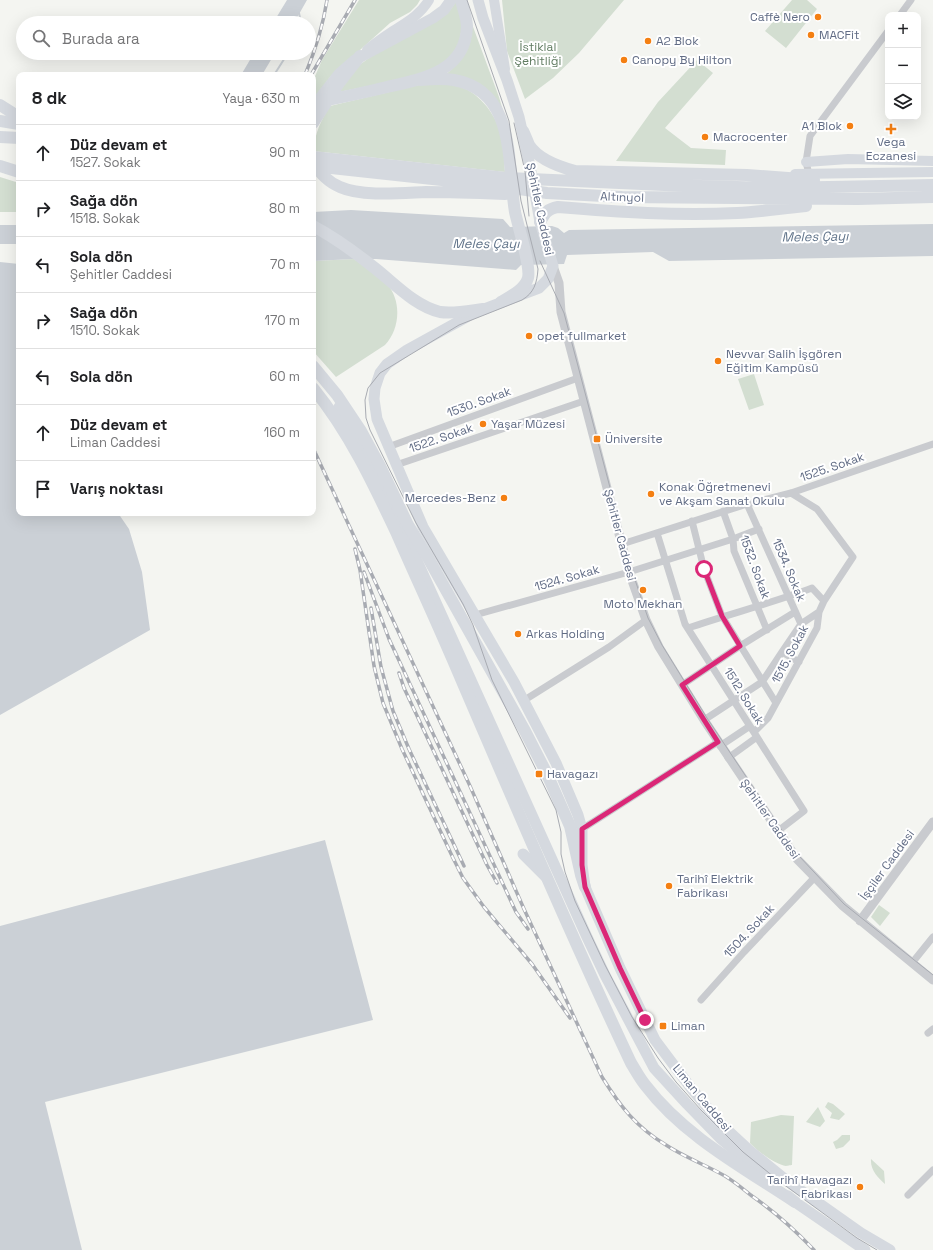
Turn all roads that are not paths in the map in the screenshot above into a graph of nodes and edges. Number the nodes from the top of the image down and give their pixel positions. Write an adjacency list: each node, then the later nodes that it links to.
1 (429, 0): 9 (main road)
2 (451, 0): 9 (main road)
3 (461, 0): 10 (highway)
4 (478, 0): 11 (main road, Şehitler Caddesi)
5 (494, 0): 11 (main road)
6 (911, 0): 7 (street)
7 (902, 12)
8 (885, 35): 24 (street)
9 (360, 56): 13 (main road); 16 (highway)
10 (420, 80): 12 (highway); 40 (highway)
11 (507, 80): 19 (main road, Şehitler Caddesi)
12 (316, 102)
13 (316, 103)
14 (0, 105): 15 (highway)
15 (16, 115)
16 (316, 118)
17 (0, 121): 18 (highway)
18 (16, 122)
19 (523, 130): 31 (highway); 37 (main road, Şehitler Caddesi)
20 (0, 138): 21 (highway)
21 (16, 138)
22 (316, 157): 32 (highway, Altınyol)
23 (933, 161): 24 (main road)
24 (806, 162): 30 (street)
25 (316, 165): 34 (highway, Altınyol)
26 (0, 166): 28 (highway)
27 (316, 168): 34 (highway)
28 (16, 171)
29 (933, 172): 30 (main road)
30 (809, 174): 31 (main road)
31 (747, 175): 32 (highway)
32 (879, 185): 33 (highway, Altınyol)
33 (933, 185)
34 (547, 193): 36 (highway, Altınyol)
35 (933, 197): 36 (highway, Altınyol)
36 (858, 199): 37 (highway)
37 (540, 222): 39 (main road, Şehitler Caddesi)
38 (316, 228): 41 (highway)
39 (552, 266): 40 (main road, Liman Caddesi); 44 (street, Şehitler Caddesi)
40 (502, 302): 41 (main road, Liman Caddesi)
41 (482, 310): 48 (main road, Liman Caddesi)
42 (316, 370): 90 (highway)
43 (316, 377): 91 (main road)
44 (578, 378): 46 (street, Şehitler Caddesi); 48 (street, 1530. Sokak)
45 (316, 392): 99 (highway)
46 (584, 401): 49 (street, 1522. Sokak); 57 (street, Şehitler Caddesi)
47 (933, 444): 50 (street, 1525. Sokak)
48 (388, 446): 49 (main road, Liman Caddesi)
49 (396, 465): 66 (main road, Liman Caddesi)
50 (791, 492): 51 (street, 1525. Sokak); 62 (street, 1515. Sokak)
51 (747, 504): 52 (street, 1525. Sokak); 54 (street, 1534. Sokak)
52 (723, 512): 53 (street, 1525. Sokak); 56 (street, 1532. Sokak)
53 (692, 521): 55 (street, 1525. Sokak); 58 (street)
54 (759, 529): 56 (street, 1524. Sokak); 61 (street, 1534. Sokak)
55 (657, 533): 57 (street, 1525. Sokak); 59 (street, 1512. Sokak)
56 (733, 539): 58 (street, 1524. Sokak); 63 (street, 1532. Sokak)
57 (622, 544): 60 (street, Şehitler Caddesi)
58 (700, 550): 59 (street, 1524. Sokak); 67 (street)
59 (665, 560): 60 (street, 1524. Sokak); 70 (street, 1512. Sokak)
60 (629, 572): 66 (street, 1524. Sokak); 68 (street, Şehitler Caddesi)
61 (789, 597): 62 (street); 63 (street); 64 (street, 1534. Sokak)
62 (824, 601): 65 (street, 1515. Sokak)
63 (757, 606): 67 (street); 71 (street, 1532. Sokak)
64 (795, 612): 69 (street, 1534. Sokak); 71 (street)
65 (819, 612): 69 (street, 1534. Sokak); 74 (street, 1515. Sokak)
66 (475, 615): 78 (main road, Liman Caddesi)
67 (722, 616): 70 (street); 72 (street)
68 (646, 620): 77 (street, Şehitler Caddesi); 78 (street)
69 (801, 624): 73 (street)
70 (688, 628): 75 (street, 1512. Sokak)
71 (767, 630): 72 (street)
72 (740, 646): 75 (street); 76 (street)
73 (782, 652): 74 (street); 76 (street)
74 (799, 662): 80 (street, 1515. Sokak)
75 (712, 666): 77 (street); 79 (street, 1512. Sokak)
76 (762, 682): 79 (street); 80 (street)
77 (682, 685): 81 (street, Şehitler Caddesi)
78 (523, 701): 86 (main road, Liman Caddesi)
79 (734, 701): 81 (street); 82 (street, 1512. Sokak)
80 (776, 703): 82 (street, 1515. Sokak)
81 (704, 720): 83 (street, Şehitler Caddesi)
82 (754, 732): 83 (street); 84 (street, 1515. Sokak); 87 (street, 1512. Sokak)
83 (719, 744): 84 (street, Şehitler Caddesi); 86 (street)
84 (728, 758): 87 (street, Şehitler Caddesi)
85 (933, 822): 92 (street, İşçiler Caddesi)
86 (582, 829): 90 (main road, Liman Caddesi)
87 (778, 831): 89 (street, Şehitler Caddesi)
88 (523, 854): 91 (main road)
89 (814, 877): 92 (street, Şehitler Caddesi); 96 (street, 1504. Sokak)
90 (585, 887): 101 (main road, Liman Caddesi)
91 (569, 899): 99 (main road)
92 (860, 921): 94 (street, Şehitler Caddesi)
93 (933, 937): 94 (street)
94 (912, 963): 95 (street, Şehitler Caddesi)
95 (933, 980)
96 (701, 1000)
97 (933, 1170): 98 (street)
98 (908, 1195)
99 (795, 1202): 100 (main road)
100 (865, 1250)
101 (890, 1250)

